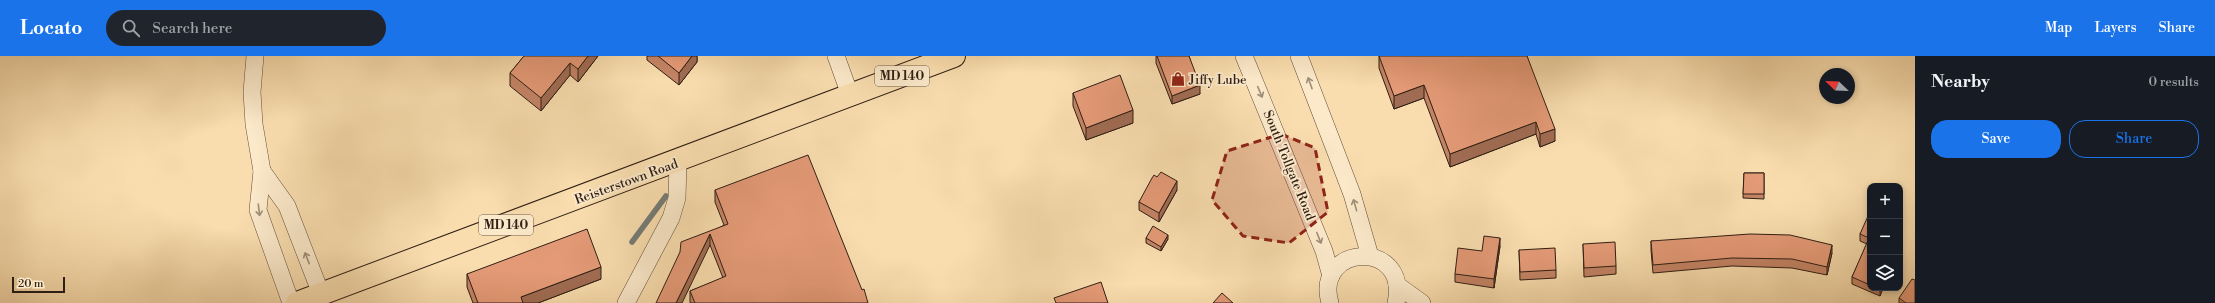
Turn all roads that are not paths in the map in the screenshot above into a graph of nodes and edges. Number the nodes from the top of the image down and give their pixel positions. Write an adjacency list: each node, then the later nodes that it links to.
1 (255, 56): 8 (street)
2 (836, 56): 6 (street)
3 (954, 56): 6 (main road, Reisterstown Road / MD 140)
4 (1244, 56): 10 (street, South Tollgate Road, one-way to 10)
5 (1300, 56): 9 (street, one-way to 5)
6 (850, 95): 7 (main road, Reisterstown Road / MD 140)
7 (678, 162): 12 (main road, Reisterstown Road / MD 140); 16 (street)
8 (262, 171): 12 (street, one-way to 8); 14 (street, one-way to 14)
9 (1370, 256): 10 (street); 11 (street)
10 (1330, 276): 13 (street, South Tollgate Road)
11 (1398, 285): 17 (street); 18 (street)
12 (321, 294): 15 (main road, Reisterstown Road / MD 140)
13 (1328, 301)
14 (291, 303)
15 (297, 303)
16 (626, 303)
17 (1396, 303)
18 (1422, 303)

